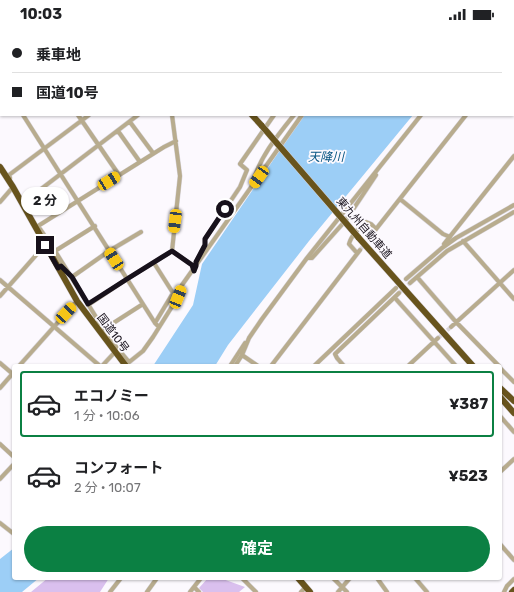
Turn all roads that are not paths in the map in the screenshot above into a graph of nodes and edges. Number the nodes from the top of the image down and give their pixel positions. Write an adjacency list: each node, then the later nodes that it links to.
1 (25, 116): 17 (street)
2 (78, 116): 12 (street)
3 (87, 116): 12 (street)
4 (135, 116): 13 (street)
5 (173, 116): 15 (street)
6 (253, 116): 63 (highway, 東九州自動車道, bridge)
7 (273, 116): 45 (street)
8 (293, 116): 25 (street)
9 (301, 116): 25 (street)
10 (420, 116): 70 (street)
11 (465, 116): 26 (street)
12 (81, 121): 16 (street); 17 (street)
13 (130, 122): 14 (street); 18 (street)
14 (118, 131): 16 (street); 20 (street)
15 (176, 141): 18 (street); 43 (street)
16 (98, 145): 22 (street); 23 (street)
17 (45, 148): 22 (street); 29 (street)
18 (153, 154): 20 (street)
19 (514, 156): 36 (street)
20 (140, 162): 23 (street)
21 (0, 167): 24 (highway, 国道10号)
22 (61, 174): 27 (street); 29 (street)
23 (119, 175): 27 (street)
24 (13, 187): 28 (street); 39 (highway, 国道10号)
25 (250, 189): 45 (street)
26 (400, 199): 34 (street); 36 (street)
27 (78, 200): 32 (street); 33 (street)
28 (0, 202)
29 (24, 202): 32 (street)
30 (514, 205): 40 (street)
31 (514, 212): 38 (street)
32 (38, 226): 41 (street)
33 (95, 226): 41 (street); 42 (street)
34 (376, 229): 37 (street); 84 (street)
35 (141, 232): 42 (street)
36 (450, 237): 40 (street)
37 (369, 238)
38 (463, 241): 50 (street); 54 (street)
39 (45, 245): 46 (highway, 国道10号); 56 (street)
40 (442, 248): 52 (street)
41 (55, 250): 46 (street); 49 (street)
42 (109, 251): 49 (street); 51 (street)
43 (172, 251): 44 (street); 48 (street)
44 (154, 264): 51 (street); 65 (street)
45 (196, 266): 48 (street)
46 (59, 267): 49 (street); 60 (highway, 国道10号)
47 (514, 270): 54 (street)
48 (194, 271): 67 (street)
49 (72, 277): 61 (street)
50 (417, 277): 55 (street); 64 (street)
51 (127, 279): 61 (street); 62 (street)
52 (406, 279)
53 (0, 280): 56 (street)
54 (500, 283): 59 (street); 64 (street)
55 (410, 284)
56 (8, 287): 58 (street); 66 (street)
57 (397, 295): 71 (street); 85 (street); 86 (street)
58 (0, 296)
59 (514, 299)
60 (77, 301): 66 (street); 72 (highway, 国道10号)
61 (88, 304): 69 (street)
62 (143, 304): 65 (street); 69 (street)
63 (434, 321): 89 (highway, 東九州自動車道); 90 (highway)
64 (456, 322): 68 (street); 91 (street)
65 (155, 323): 67 (street)
66 (55, 327): 76 (street); 77 (street)
67 (159, 327): 80 (street)
68 (451, 327)
69 (104, 330): 80 (street)
70 (249, 338): 73 (street); 81 (street)
71 (436, 340): 87 (street); 88 (street)
72 (115, 352): 74 (street); 80 (highway, 国道10号)
73 (242, 355): 82 (street); 83 (street)
74 (106, 361): 78 (street); 79 (street)
75 (0, 363): 93 (street)
76 (21, 364)
77 (99, 364)
78 (103, 364)
79 (107, 364)
80 (127, 364)
81 (231, 364)
82 (236, 364)
83 (255, 364)
84 (273, 364)
85 (316, 364)
86 (342, 364)
87 (410, 364)
88 (454, 364)
89 (472, 364)
90 (476, 364)
91 (496, 364)
92 (502, 370): 95 (street)
93 (12, 373)
94 (12, 375): 96 (street)
95 (514, 382)
96 (0, 388)
97 (502, 390): 100 (highway)
98 (502, 396): 101 (highway)
99 (502, 399): 101 (highway)
100 (514, 401)
101 (513, 411)
102 (502, 418): 103 (street)
103 (514, 432)
104 (0, 444): 105 (street)
105 (12, 455)
106 (514, 460): 108 (street)
107 (12, 466): 109 (street)
108 (502, 470)
109 (0, 479)
110 (0, 524): 111 (street)
111 (12, 533)
112 (502, 546): 113 (street)
113 (514, 560)
114 (514, 579): 136 (street)
115 (119, 580): 127 (street)
116 (156, 580): 128 (street)
117 (196, 580): 124 (street)
118 (244, 580): 131 (street)
119 (299, 580): 126 (highway)
120 (335, 580): 125 (street)
121 (348, 580): 125 (street)
122 (380, 580): 134 (street)
123 (416, 580): 135 (street)
124 (194, 587): 129 (street); 130 (street)
125 (343, 587): 132 (street); 133 (street)
126 (306, 590)
127 (110, 592)
128 (148, 592)
129 (190, 592)
130 (199, 592)
131 (256, 592)
132 (338, 592)
133 (347, 592)
134 (387, 592)
135 (427, 592)
136 (504, 592)

